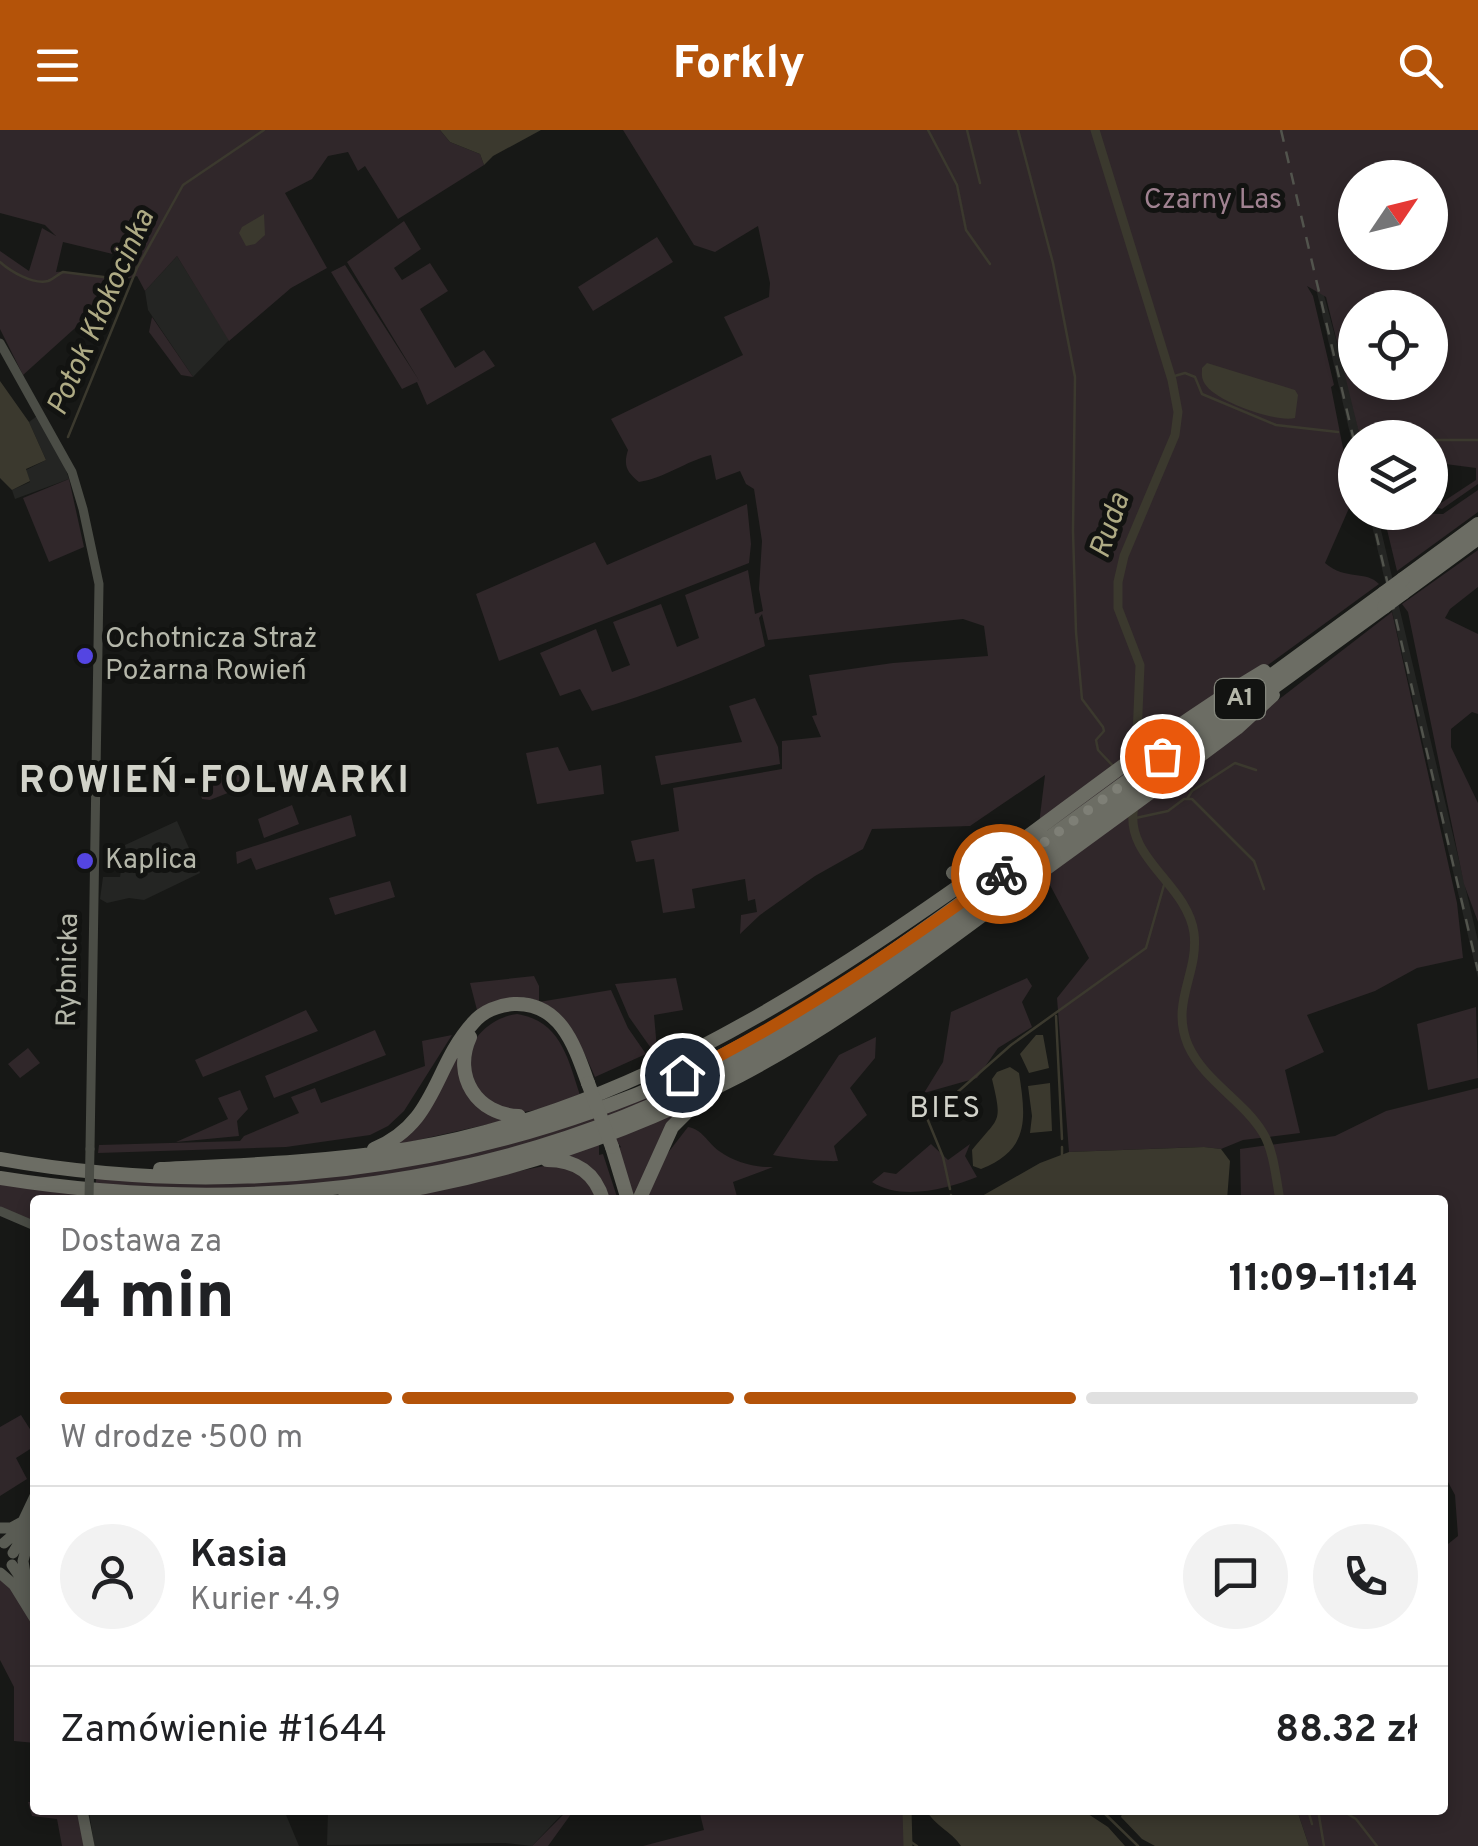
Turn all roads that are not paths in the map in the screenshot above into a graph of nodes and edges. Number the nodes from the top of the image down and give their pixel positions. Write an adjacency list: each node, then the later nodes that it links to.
1 (0, 343): 21 (street, Rybnicka, bridge)
2 (1478, 524): 4 (highway, A1)
3 (1478, 538): 4 (highway, A1)
4 (1403, 586): 5 (highway, A1, bridge)
5 (1384, 600): 6 (highway, A1); 7 (highway, A1)
6 (1318, 642): 7 (highway, A1); 9 (highway)
7 (1161, 770): 8 (highway, A1); 8 (highway)
8 (1103, 812): 12 (highway); 19 (highway, A1); 23 (highway, A1)
9 (983, 868): 10 (highway); 15 (highway)
10 (953, 873)
11 (896, 994): 12 (highway)
12 (863, 1000): 14 (highway)
13 (585, 1084): 15 (highway); 16 (highway); 26 (highway, bridge)
14 (715, 1088): 18 (highway); 27 (highway)
15 (540, 1114): 16 (highway)
16 (355, 1155): 19 (highway)
17 (0, 1160): 19 (highway, A1)
18 (532, 1161): 24 (highway); 25 (highway)
19 (82, 1172)
20 (0, 1178): 22 (highway, A1)
21 (89, 1195)
22 (173, 1195)
23 (224, 1195)
24 (377, 1195)
25 (601, 1195)
26 (623, 1195)
27 (641, 1195)
28 (0, 1212): 29 (street)
29 (30, 1224)
30 (30, 1518): 33 (main road)
31 (30, 1519): 34 (main road)
32 (30, 1522): 35 (main road)
33 (0, 1528)
34 (5, 1558): 35 (main road); 37 (main road)
35 (27, 1586): 36 (main road)
36 (30, 1591)
37 (30, 1611)
38 (83, 1815): 39 (main road)
39 (89, 1846)

